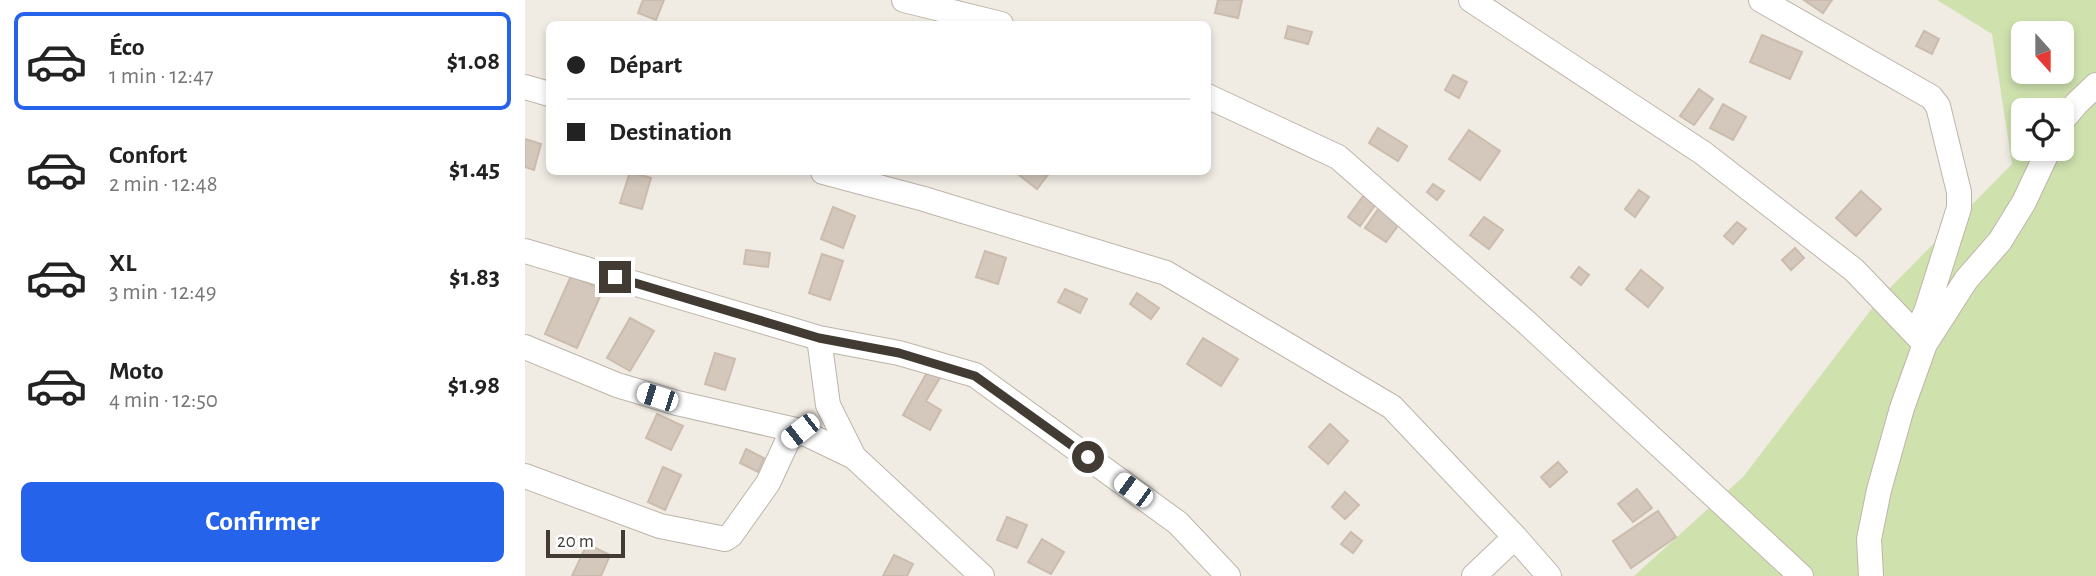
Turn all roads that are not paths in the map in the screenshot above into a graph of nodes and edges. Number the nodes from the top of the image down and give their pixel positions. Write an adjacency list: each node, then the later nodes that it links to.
1 (904, 0): 4 (street)
2 (1471, 0): 14 (street)
3 (1761, 0): 14 (street)
4 (989, 21)
5 (2096, 85): 9 (street)
6 (525, 87): 7 (street)
7 (546, 93)
8 (1211, 98): 24 (street)
9 (2074, 107)
10 (2043, 161): 14 (street)
11 (834, 175): 19 (street)
12 (525, 251): 13 (street)
13 (819, 338): 17 (street); 21 (street)
14 (1920, 338): 25 (street)
15 (525, 347): 16 (street)
16 (800, 431): 17 (street); 18 (street)
17 (854, 457): 20 (street)
18 (525, 476)
19 (1515, 537): 22 (street); 23 (street)
20 (982, 576)
21 (1228, 576)
22 (1474, 576)
23 (1549, 576)
24 (1801, 576)
25 (1871, 576)

